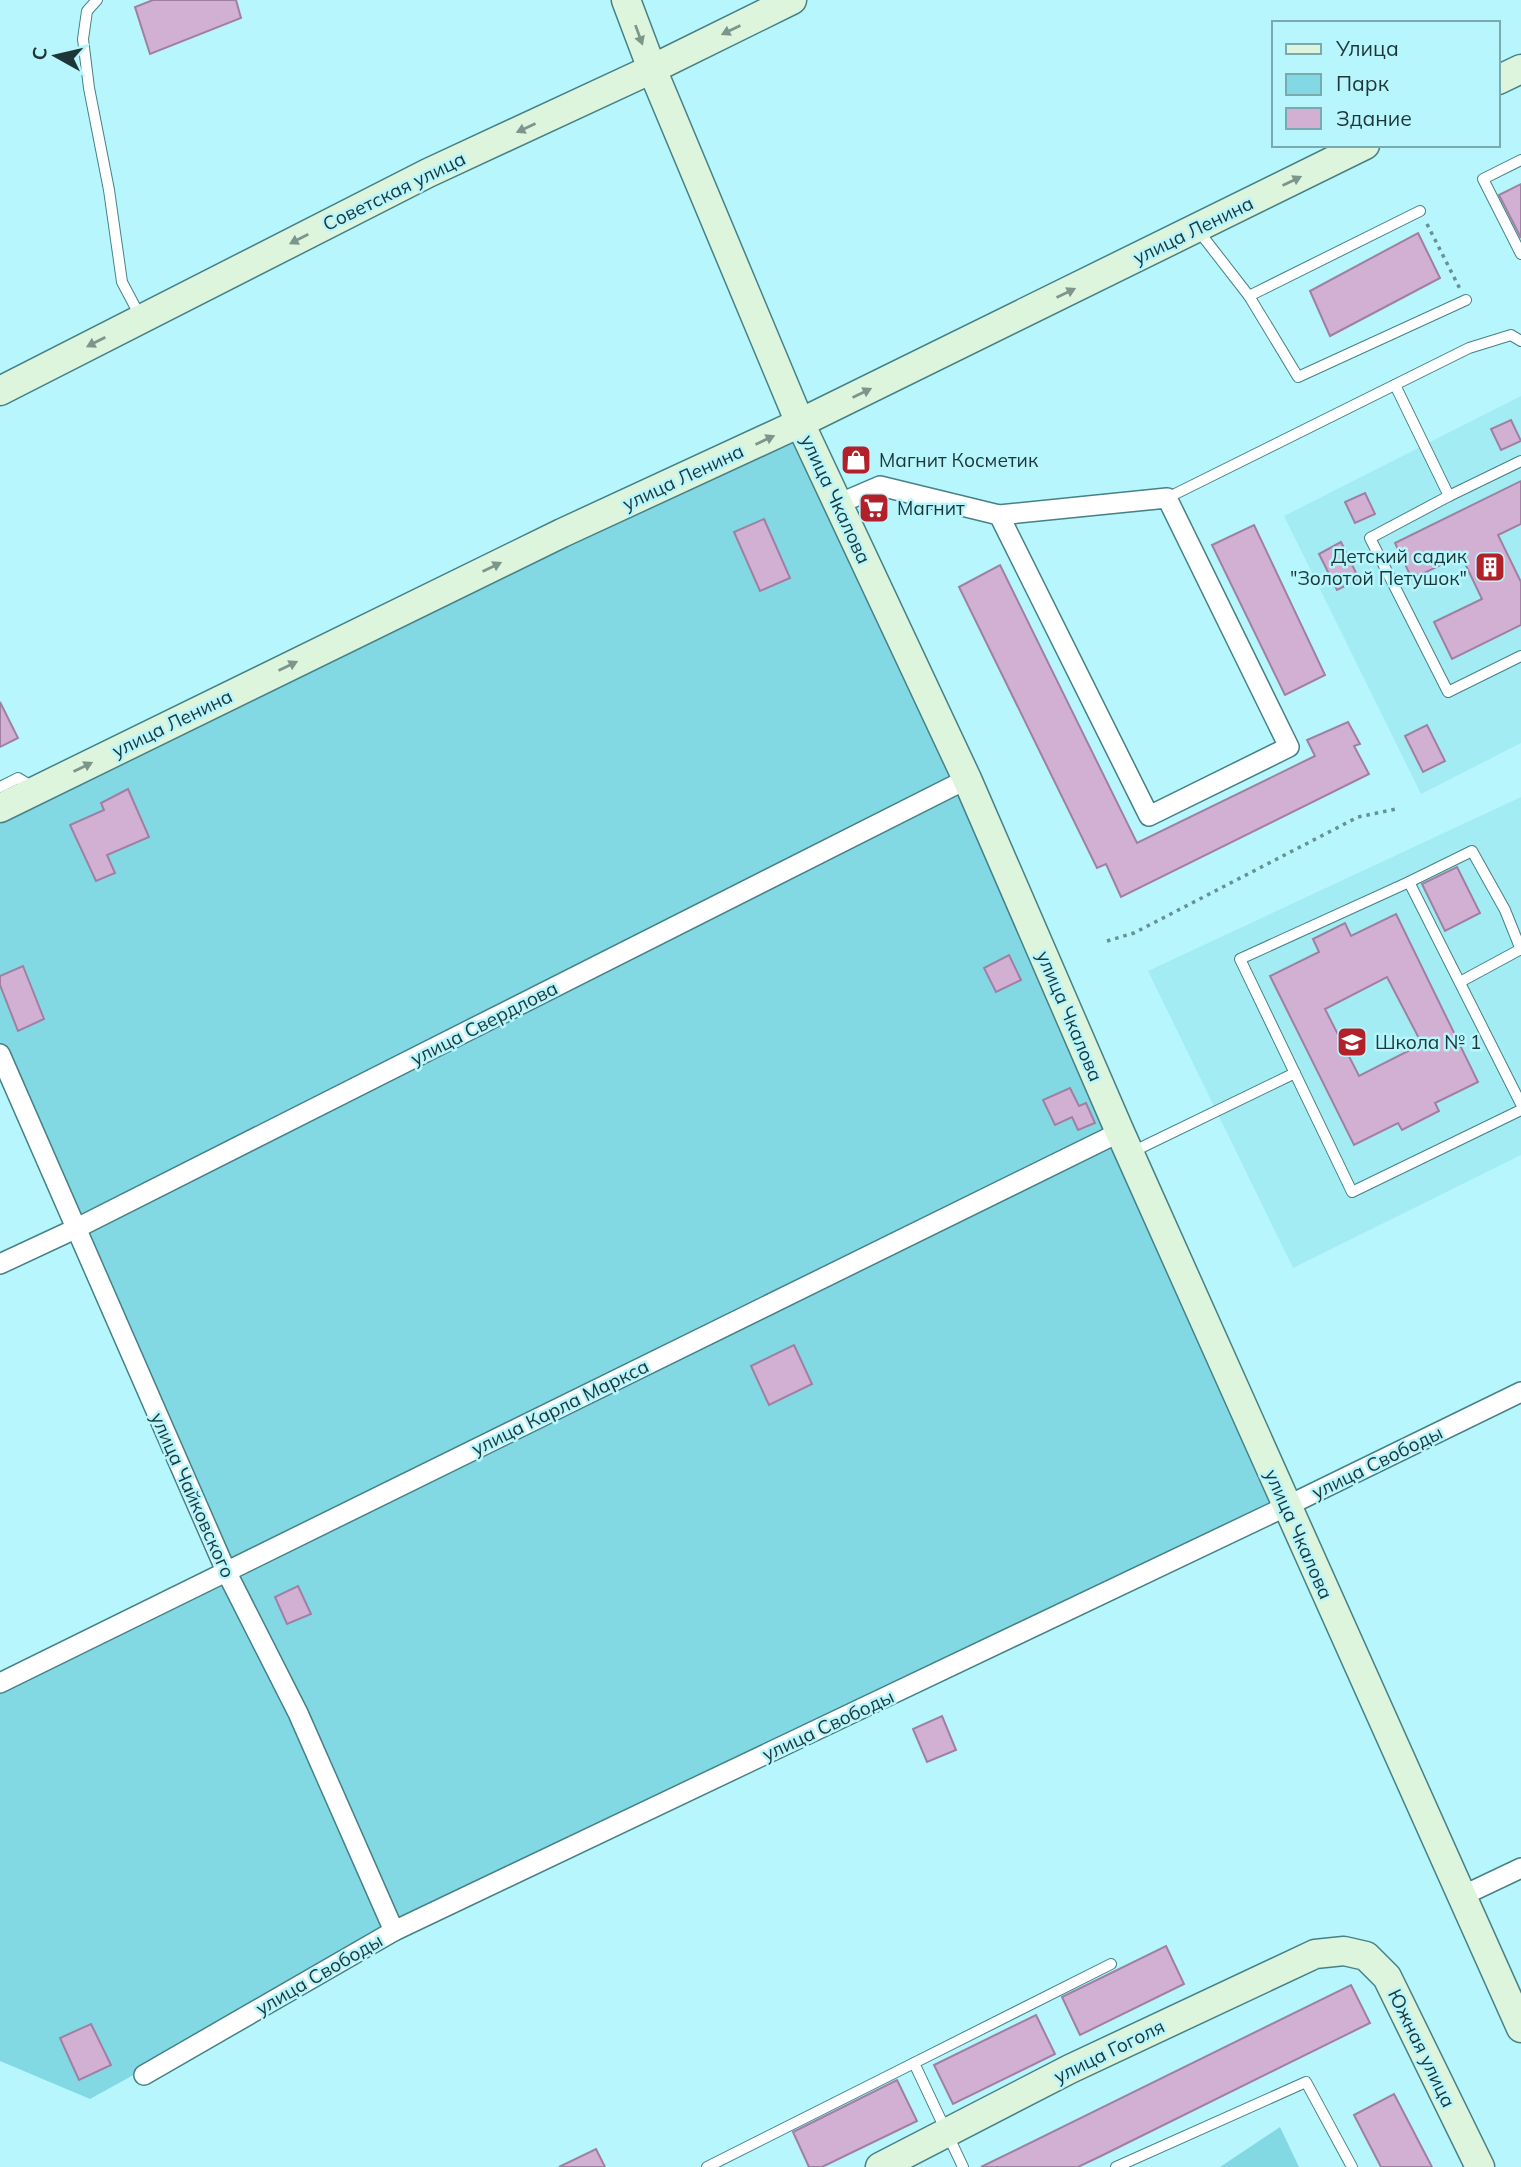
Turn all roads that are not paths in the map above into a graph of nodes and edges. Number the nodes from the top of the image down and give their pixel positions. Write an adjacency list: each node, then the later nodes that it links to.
1 (97, 0): 14 (lane)
2 (626, 0): 4 (main road, улица Чкалова, one-way to 4)
3 (792, 0): 4 (main road, Советская улица, one-way to 4)
4 (652, 69): 14 (main road, Советская улица, one-way to 14); 19 (main road, улица Чкалова)
5 (1521, 69): 6 (main road)
6 (1500, 79)
7 (1362, 147): 10 (main road, улица Ленина, one-way to 7)
8 (1521, 160): 11 (lane)
9 (1420, 211): 12 (lane)
10 (1196, 228): 12 (lane); 19 (main road, улица Ленина, one-way to 10)
11 (1521, 254)
12 (1248, 296): 13 (lane)
13 (1466, 300)
14 (141, 318): 18 (main road, Советская улица, one-way to 18)
15 (1516, 333): 16 (lane); 17 (lane)
16 (1521, 341)
17 (1395, 385): 21 (lane); 22 (lane)
18 (0, 391)
19 (800, 423): 23 (main road, улица Чкалова); 28 (main road, улица Ленина, one-way to 19)
20 (1521, 461): 21 (lane)
21 (1449, 496): 25 (lane)
22 (1167, 498): 24 (street); 24 (street)
23 (838, 504): 24 (street); 26 (main road, улица Чкалова)
24 (999, 515)
25 (1521, 656)
26 (967, 779): 37 (main road, улица Чкалова); 38 (street, улица Свердлова)
27 (0, 787): 28 (lane)
28 (37, 789): 29 (main road, улица Ленина)
29 (0, 807)
30 (1409, 881): 31 (lane); 32 (lane); 34 (lane)
31 (1521, 949): 32 (lane)
32 (1460, 982): 35 (lane)
33 (0, 1054): 38 (street, улица Чайковского)
34 (1295, 1073): 36 (lane); 37 (lane)
35 (1521, 1104)
36 (1521, 1110)
37 (1125, 1142): 41 (main road, улица Чкалова); 42 (street, улица Карла Маркса)
38 (75, 1229): 39 (street, улица Свердлова); 42 (street, улица Чайковского)
39 (0, 1264)
40 (1521, 1392): 41 (street, улица Свободы)
41 (1287, 1506): 45 (main road, улица Чкалова); 46 (street, улица Свободы)
42 (226, 1571): 43 (street, улица Карла Маркса); 46 (street, улица Чайковского)
43 (0, 1683)
44 (1521, 1868): 45 (street)
45 (1462, 1896): 49 (main road, улица Чкалова)
46 (394, 1931): 51 (street, улица Свободы)
47 (1344, 1951): 52 (main road, улица Гоголя); 58 (main road, Южная улица)
48 (1111, 1965): 50 (lane)
49 (1521, 2028)
50 (914, 2063): 52 (lane); 53 (lane)
51 (144, 2075)
52 (947, 2132): 54 (main road, улица Гоголя); 55 (lane)
53 (707, 2167)
54 (880, 2167)
55 (963, 2167)
56 (1116, 2167): 57 (lane)
57 (1352, 2167)
58 (1480, 2167)

